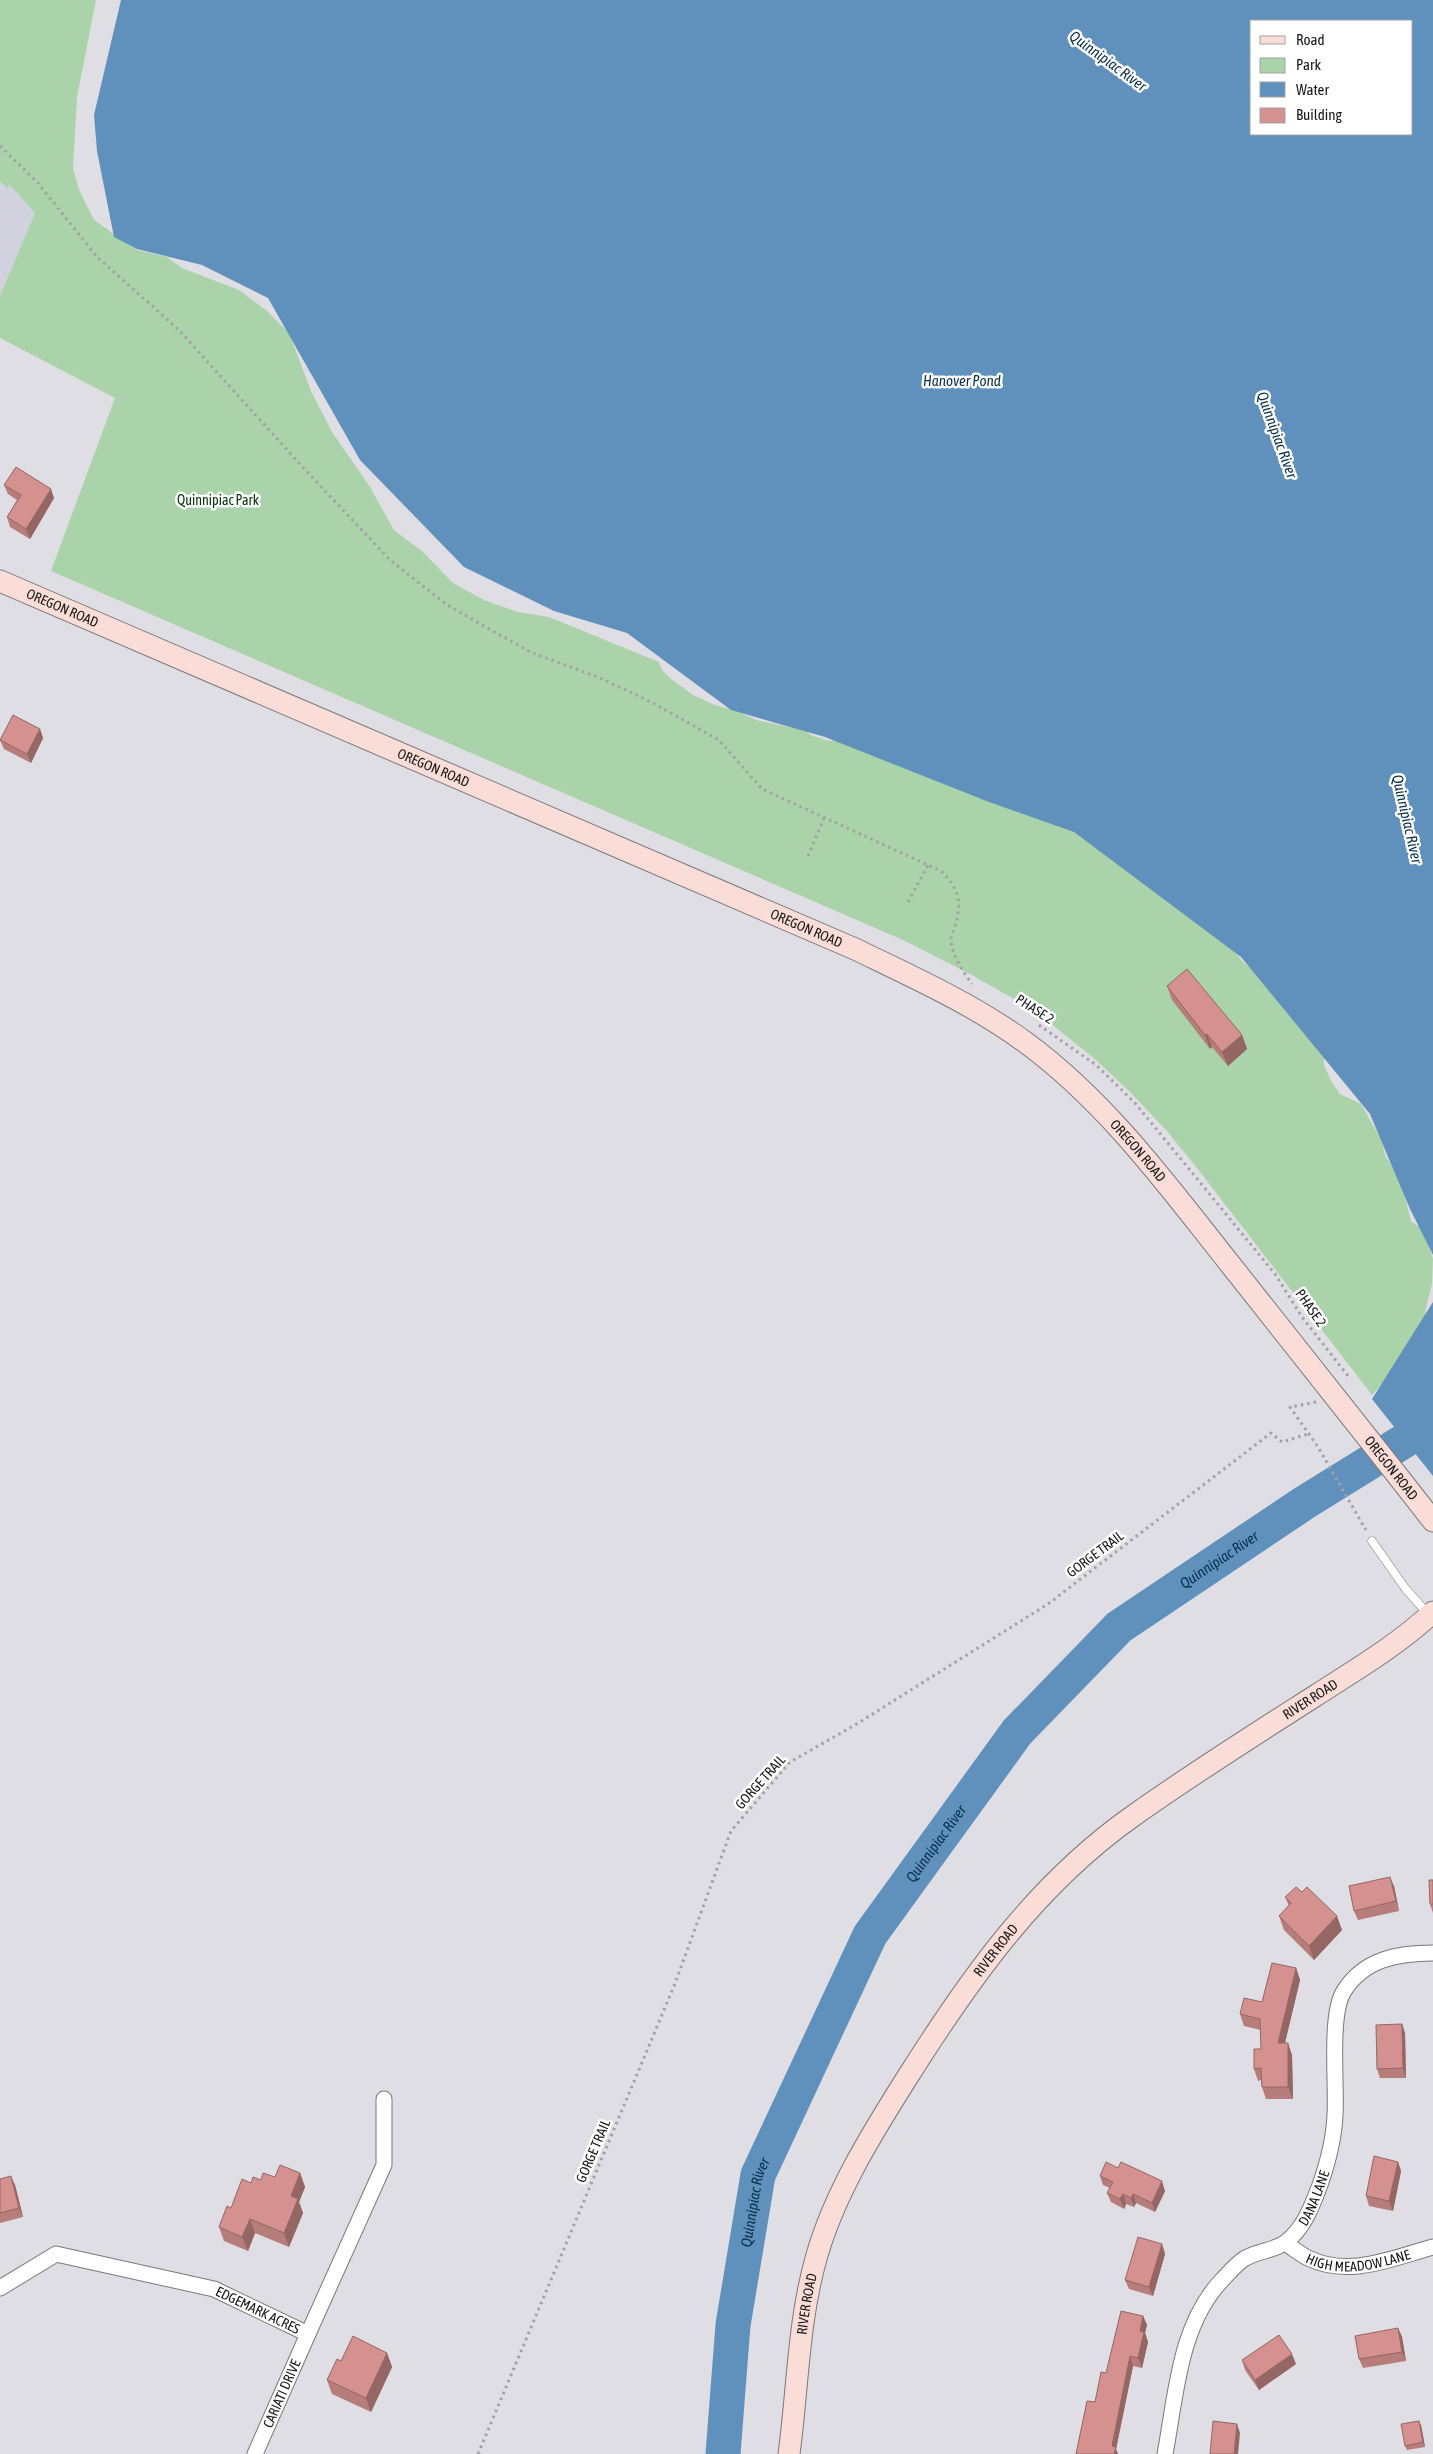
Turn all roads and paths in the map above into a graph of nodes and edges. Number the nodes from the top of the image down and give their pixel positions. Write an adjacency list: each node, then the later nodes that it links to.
1 (0, 146): 3 (path)
2 (0, 581): 10 (street, OREGON ROAD)
3 (824, 818): 4 (path); 5 (path)
4 (808, 856)
5 (928, 865): 6 (path); 7 (path)
6 (908, 902)
7 (979, 988)
8 (1037, 1024): 9 (path, PHASE 2)
9 (1348, 1376)
10 (1322, 1397): 11 (path); 13 (street, OREGON ROAD)
11 (1308, 1434): 12 (path); 23 (path, GORGE TRAIL)
12 (1358, 1517)
13 (1433, 1521)
14 (1372, 1541): 15 (lane)
15 (1431, 1614): 24 (street, RIVER ROAD)
16 (1433, 1953): 18 (street, DANA LANE)
17 (384, 2098): 21 (street, EDGEMARK ACRES)
18 (1285, 2243): 19 (street, HIGH MEADOW LANE); 25 (street, DANA LANE)
19 (1433, 2247)
20 (0, 2288): 21 (street, EDGEMARK ACRES)
21 (308, 2334): 22 (street, CARIATI DRIVE)
22 (255, 2454)
23 (478, 2454)
24 (789, 2454)
25 (1165, 2454)

